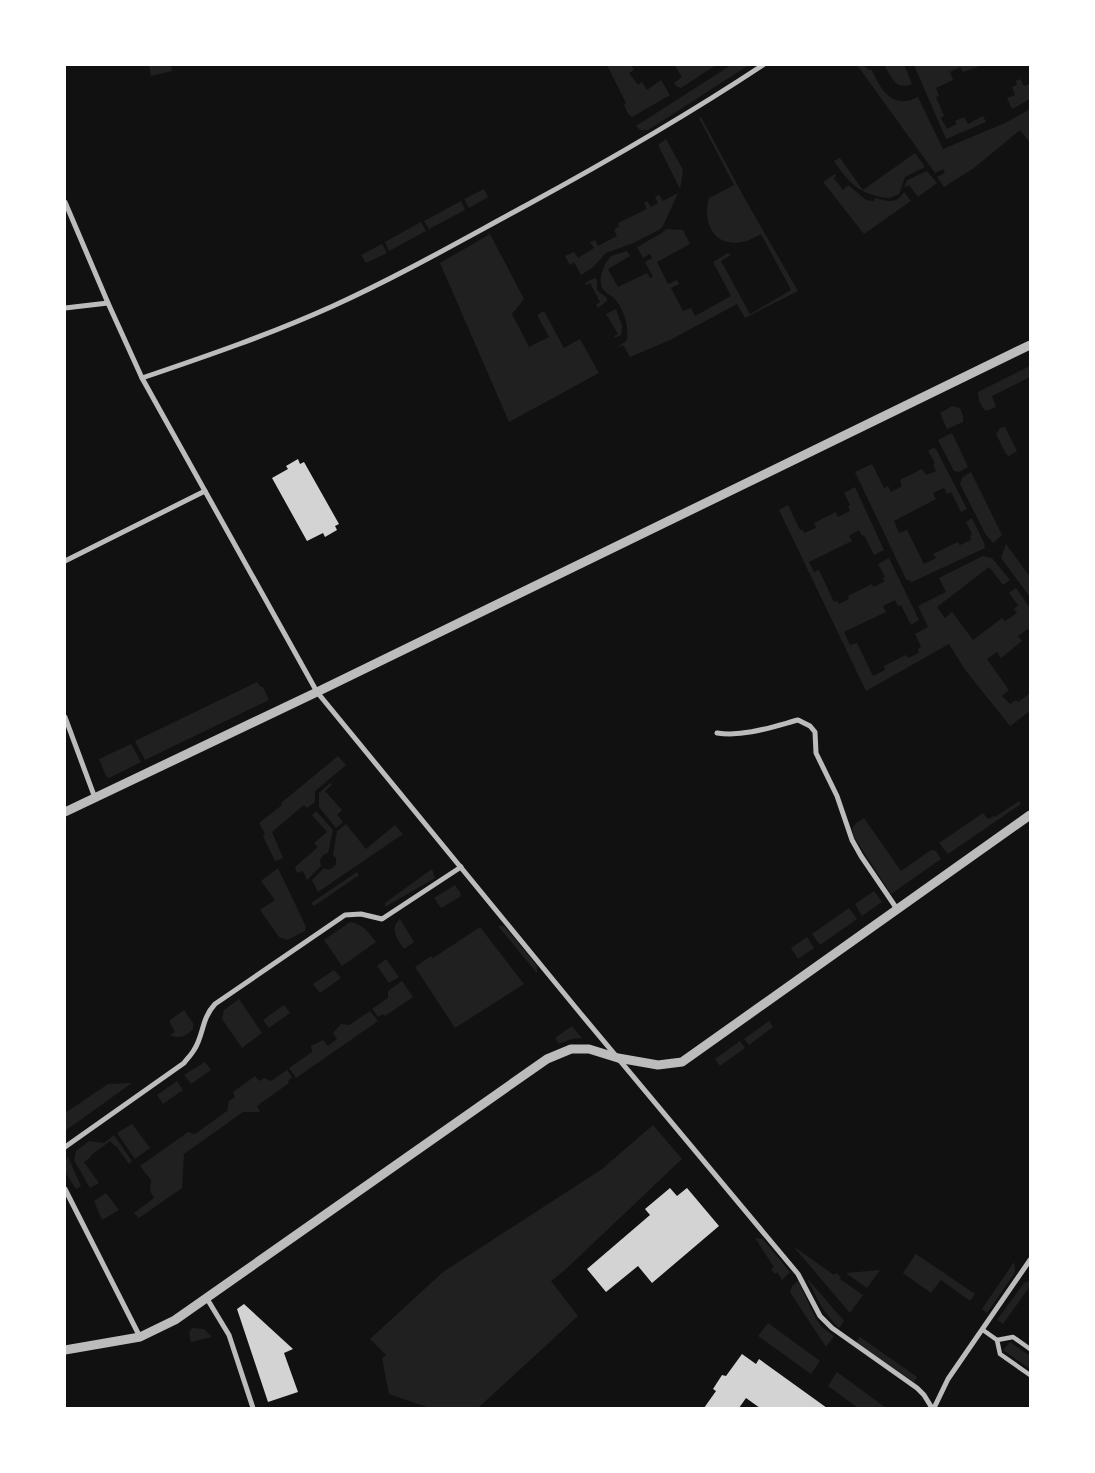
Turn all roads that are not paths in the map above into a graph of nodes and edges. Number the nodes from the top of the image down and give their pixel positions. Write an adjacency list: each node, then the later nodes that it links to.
1 (763, 65): 6 (street)
2 (65, 202): 3 (street)
3 (108, 303): 4 (street); 6 (street)
4 (65, 308)
5 (1030, 345): 9 (street)
6 (142, 378): 7 (street)
7 (205, 491): 8 (street); 9 (street)
8 (65, 561)
9 (318, 692): 12 (street); 15 (street)
10 (65, 717): 12 (street)
11 (717, 733): 16 (street)
12 (95, 798): 13 (street)
13 (65, 812)
14 (1030, 815): 16 (street)
15 (461, 867): 17 (street); 18 (street)
16 (897, 909): 17 (street)
17 (618, 1058): 21 (street); 29 (street)
18 (65, 1147)
19 (65, 1189): 23 (street)
20 (1030, 1260): 22 (street)
21 (206, 1297): 23 (street); 28 (street)
22 (983, 1330): 24 (street); 29 (street)
23 (140, 1337): 26 (street)
24 (997, 1340): 25 (street); 27 (street)
25 (1030, 1349)
26 (65, 1350)
27 (1030, 1375)
28 (253, 1408)
29 (933, 1408)

